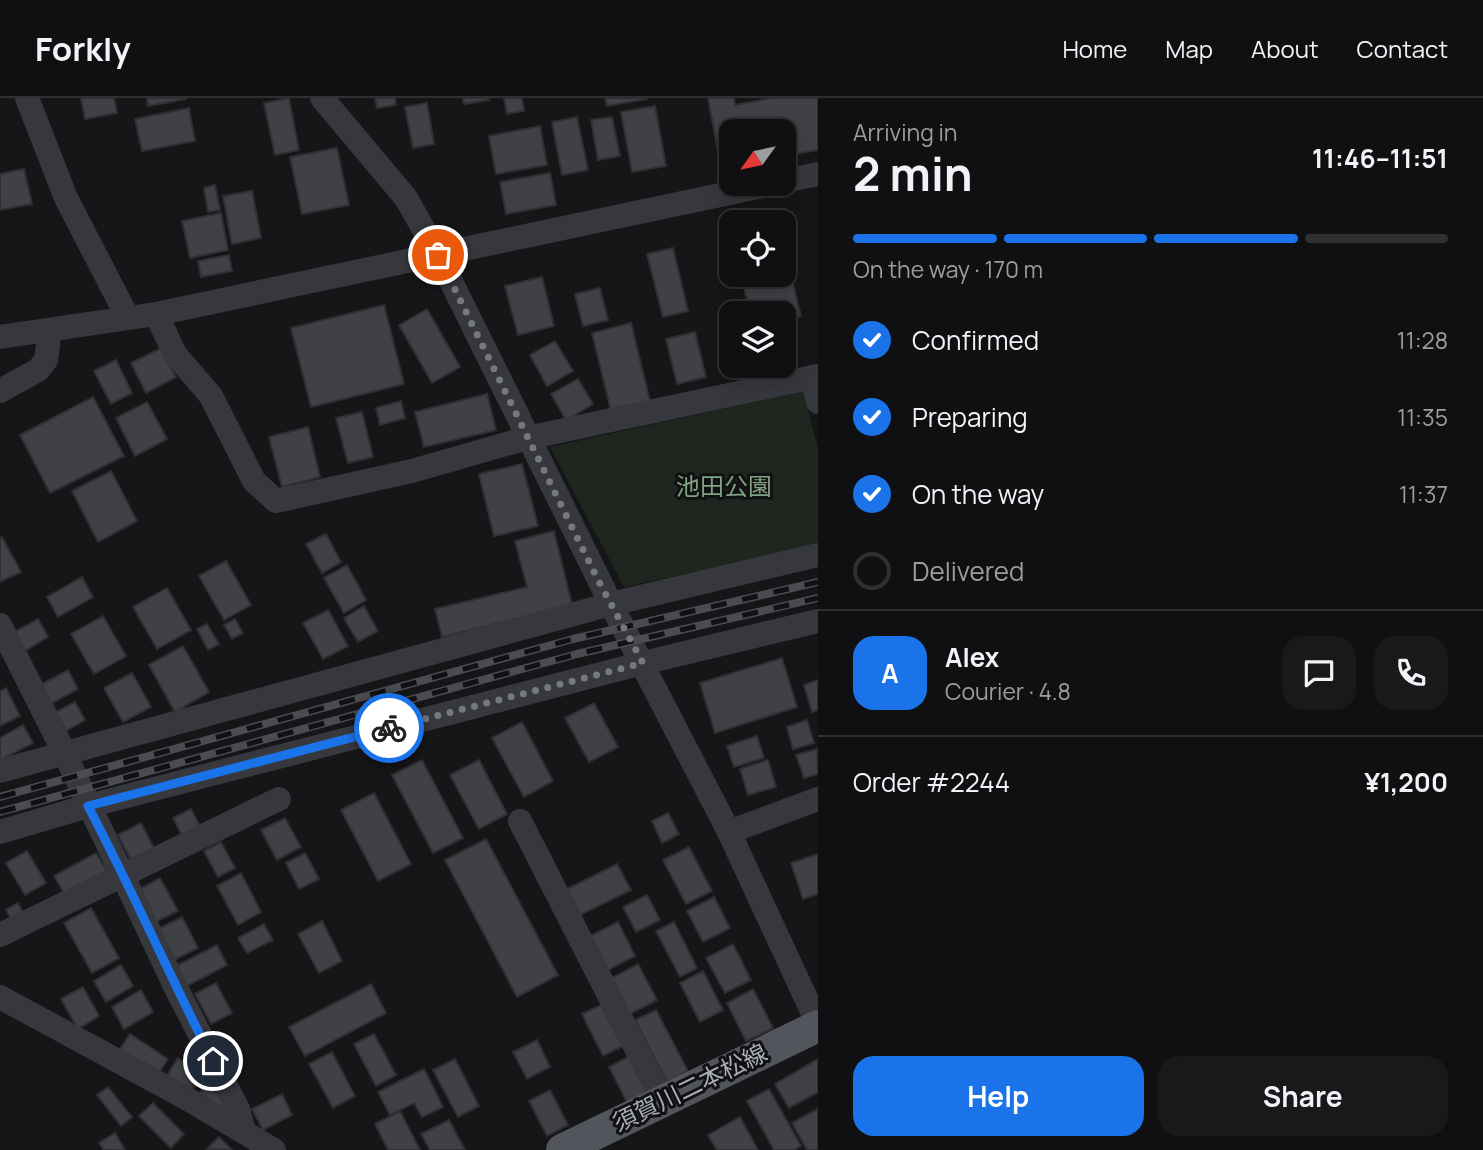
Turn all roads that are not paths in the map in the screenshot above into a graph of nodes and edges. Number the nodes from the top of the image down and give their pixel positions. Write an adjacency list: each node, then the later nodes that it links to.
1 (27, 98): 8 (street)
2 (322, 98): 6 (street)
3 (818, 174): 4 (street)
4 (796, 179)
5 (719, 195): 6 (street)
6 (438, 255): 7 (street); 14 (street)
7 (156, 314): 8 (street); 14 (street)
8 (128, 318): 9 (street)
9 (50, 330): 10 (street); 12 (street)
10 (0, 337)
11 (815, 377): 13 (street); 14 (street)
12 (0, 391)
13 (818, 402)
14 (527, 438): 16 (street)
15 (818, 555): 16 (street)
16 (611, 604): 19 (street); 20 (street)
17 (818, 621): 19 (street)
18 (0, 625): 20 (street)
19 (643, 663): 24 (street); 27 (street)
20 (64, 752): 21 (street); 24 (street)
21 (0, 771)
22 (279, 799): 28 (street)
23 (818, 799): 27 (street)
24 (88, 806): 26 (street); 28 (street)
25 (520, 821): 32 (street)
26 (0, 832)
27 (729, 832): 31 (street)
28 (123, 874): 29 (street); 33 (street)
29 (0, 935)
30 (0, 997): 33 (street)
31 (818, 1025): 32 (main road, 須賀川二本松線)
32 (663, 1101): 35 (main road, 須賀川二本松線)
33 (244, 1132): 34 (street)
34 (274, 1150)
35 (562, 1150)

